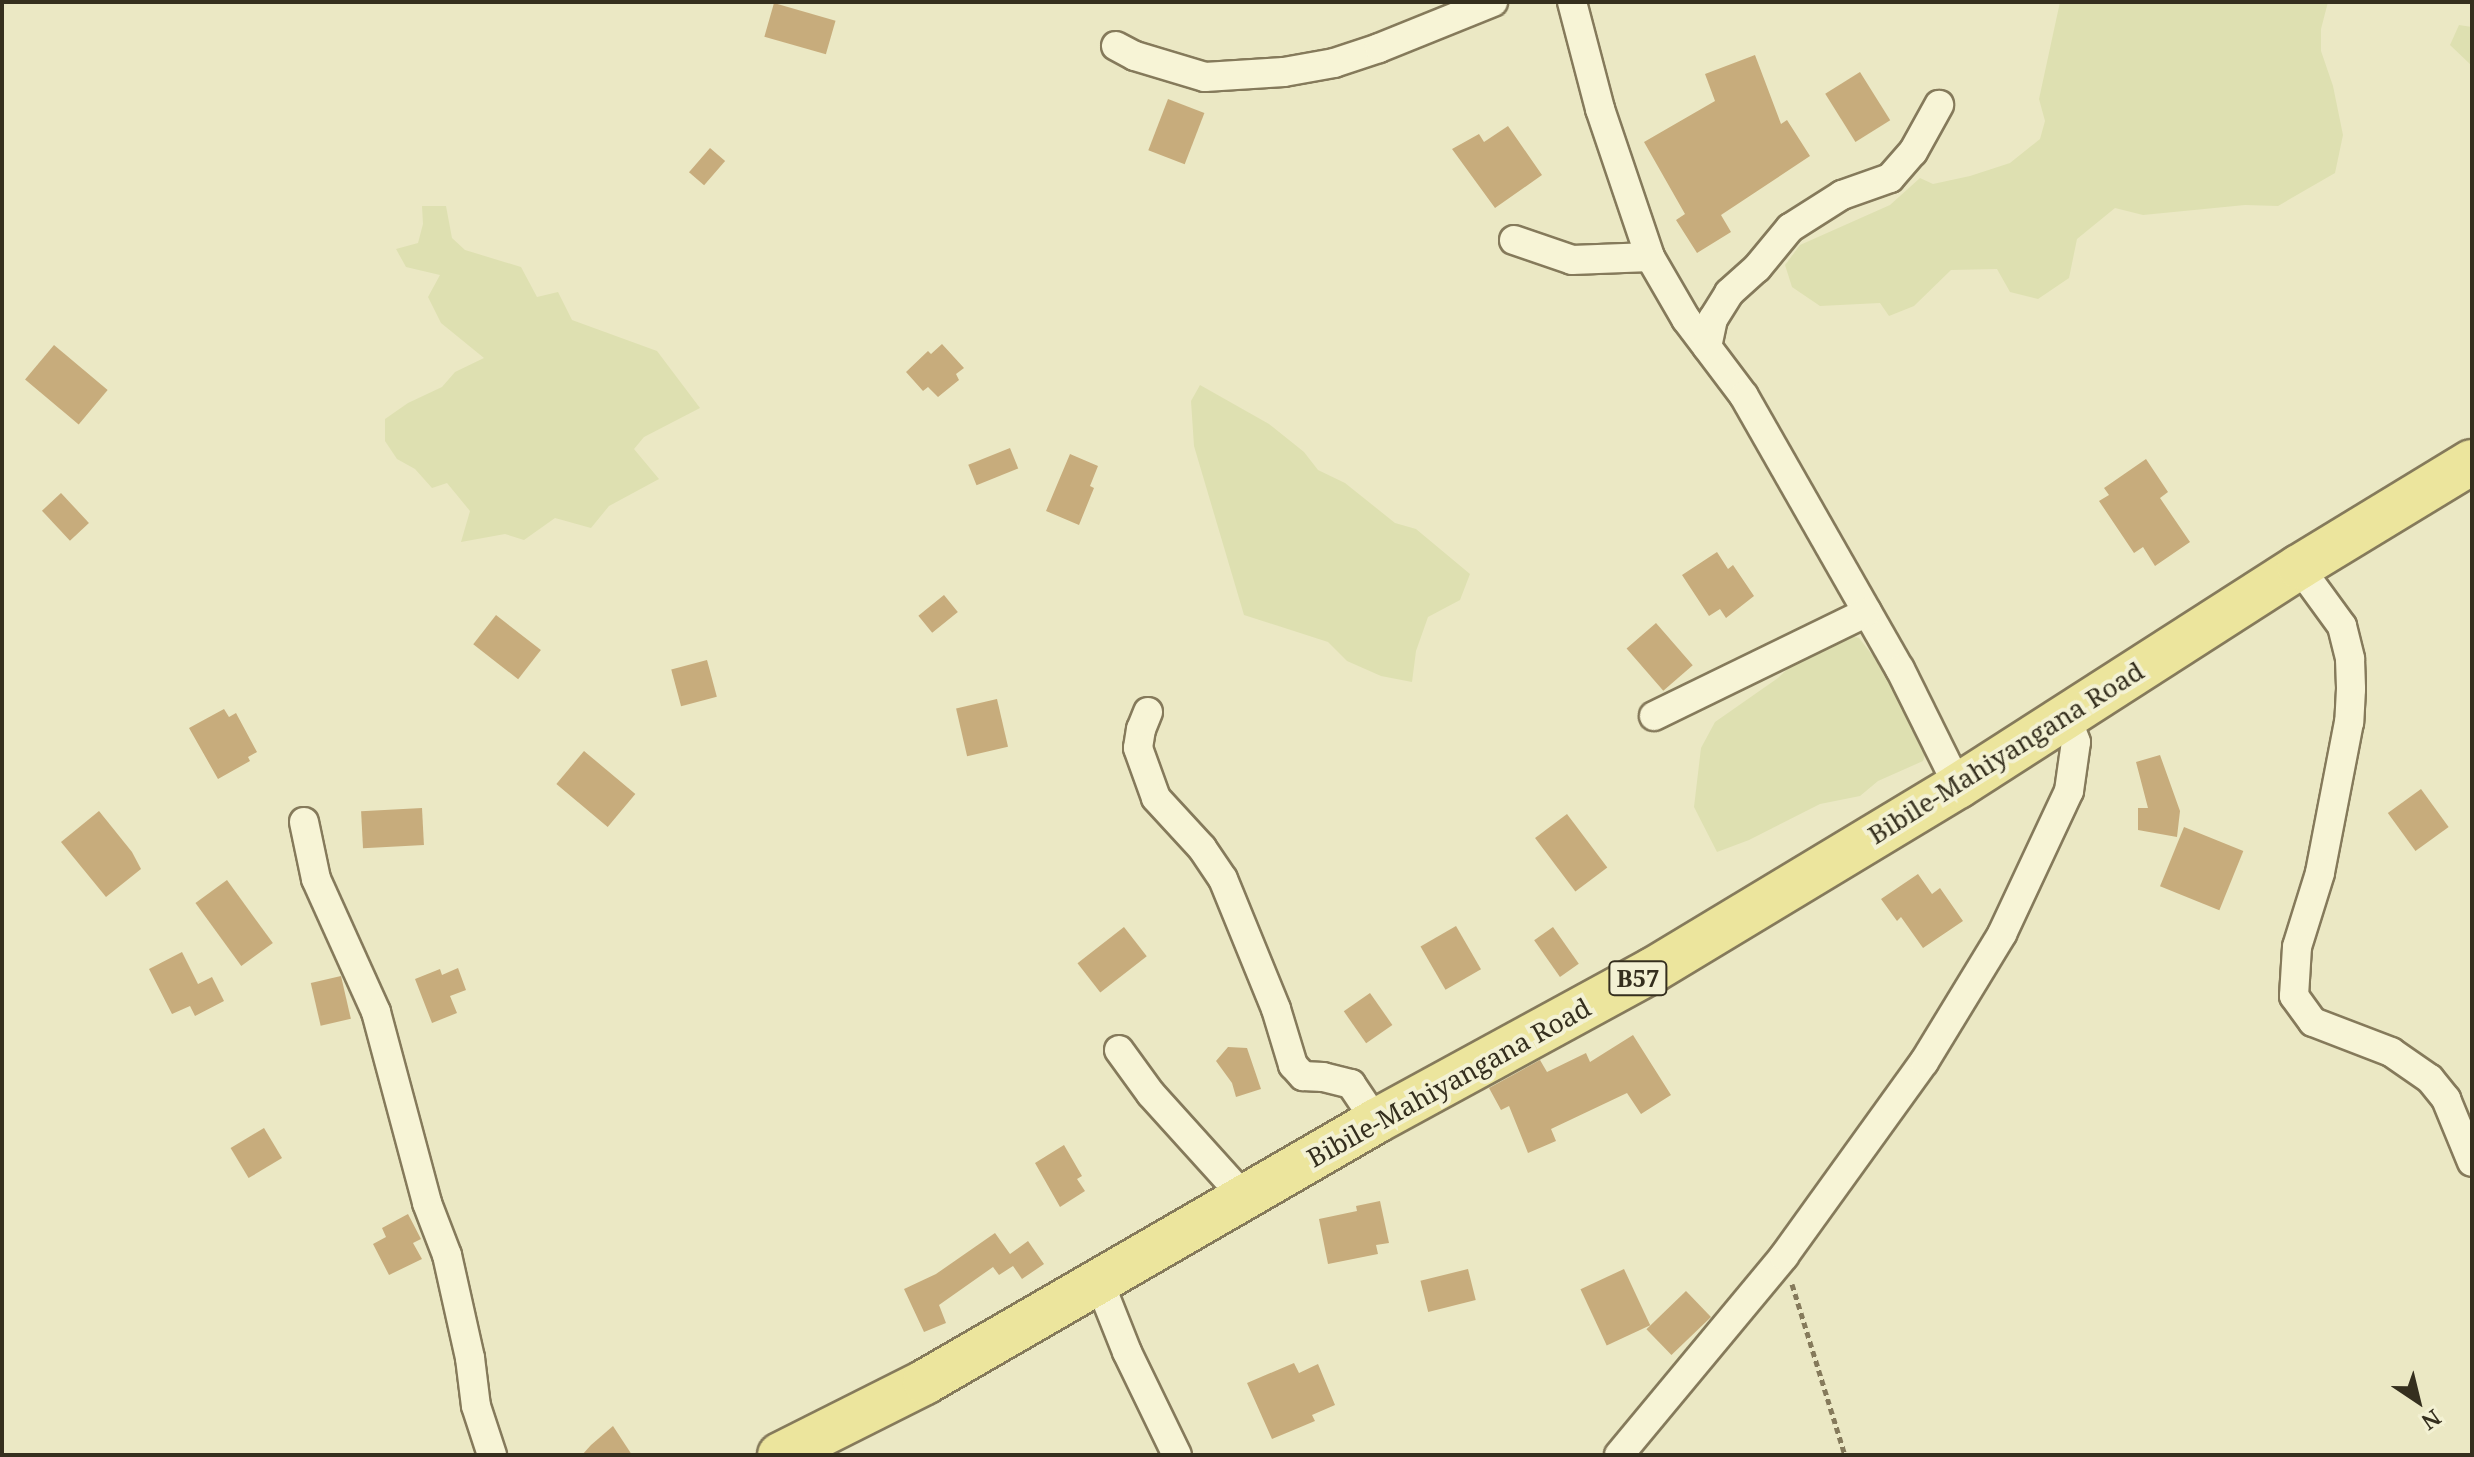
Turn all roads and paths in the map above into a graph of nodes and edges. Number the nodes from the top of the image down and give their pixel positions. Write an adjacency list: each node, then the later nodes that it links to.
1 (1493, 2): 3 (street)
2 (1572, 2): 6 (street)
3 (1116, 46)
4 (1939, 105): 7 (street)
5 (1514, 240): 6 (street)
6 (1650, 257): 7 (street)
7 (1707, 347): 10 (street)
8 (2472, 462): 9 (main road, Bibile-Mahiyangana Road / B57)
9 (2299, 567): 13 (main road, Bibile-Mahiyangana Road / B57); 18 (street)
10 (1867, 612): 12 (street); 14 (street)
11 (1148, 712): 17 (street)
12 (1654, 716)
13 (2066, 716): 14 (main road, Bibile-Mahiyangana Road / B57); 20 (street)
14 (1958, 786): 17 (main road, Bibile-Mahiyangana Road / B57)
15 (304, 822): 22 (street)
16 (1119, 1050): 19 (street)
17 (1376, 1121): 19 (main road, Bibile-Mahiyangana Road / B57)
18 (2472, 1162)
19 (1245, 1198): 21 (main road, Bibile-Mahiyangana Road / B57)
20 (1784, 1256): 25 (street); 26 (path)
21 (1100, 1284): 23 (main road, Bibile-Mahiyangana Road / B57); 24 (street)
22 (492, 1455)
23 (780, 1455)
24 (1177, 1455)
25 (1619, 1455)
26 (1845, 1455)

